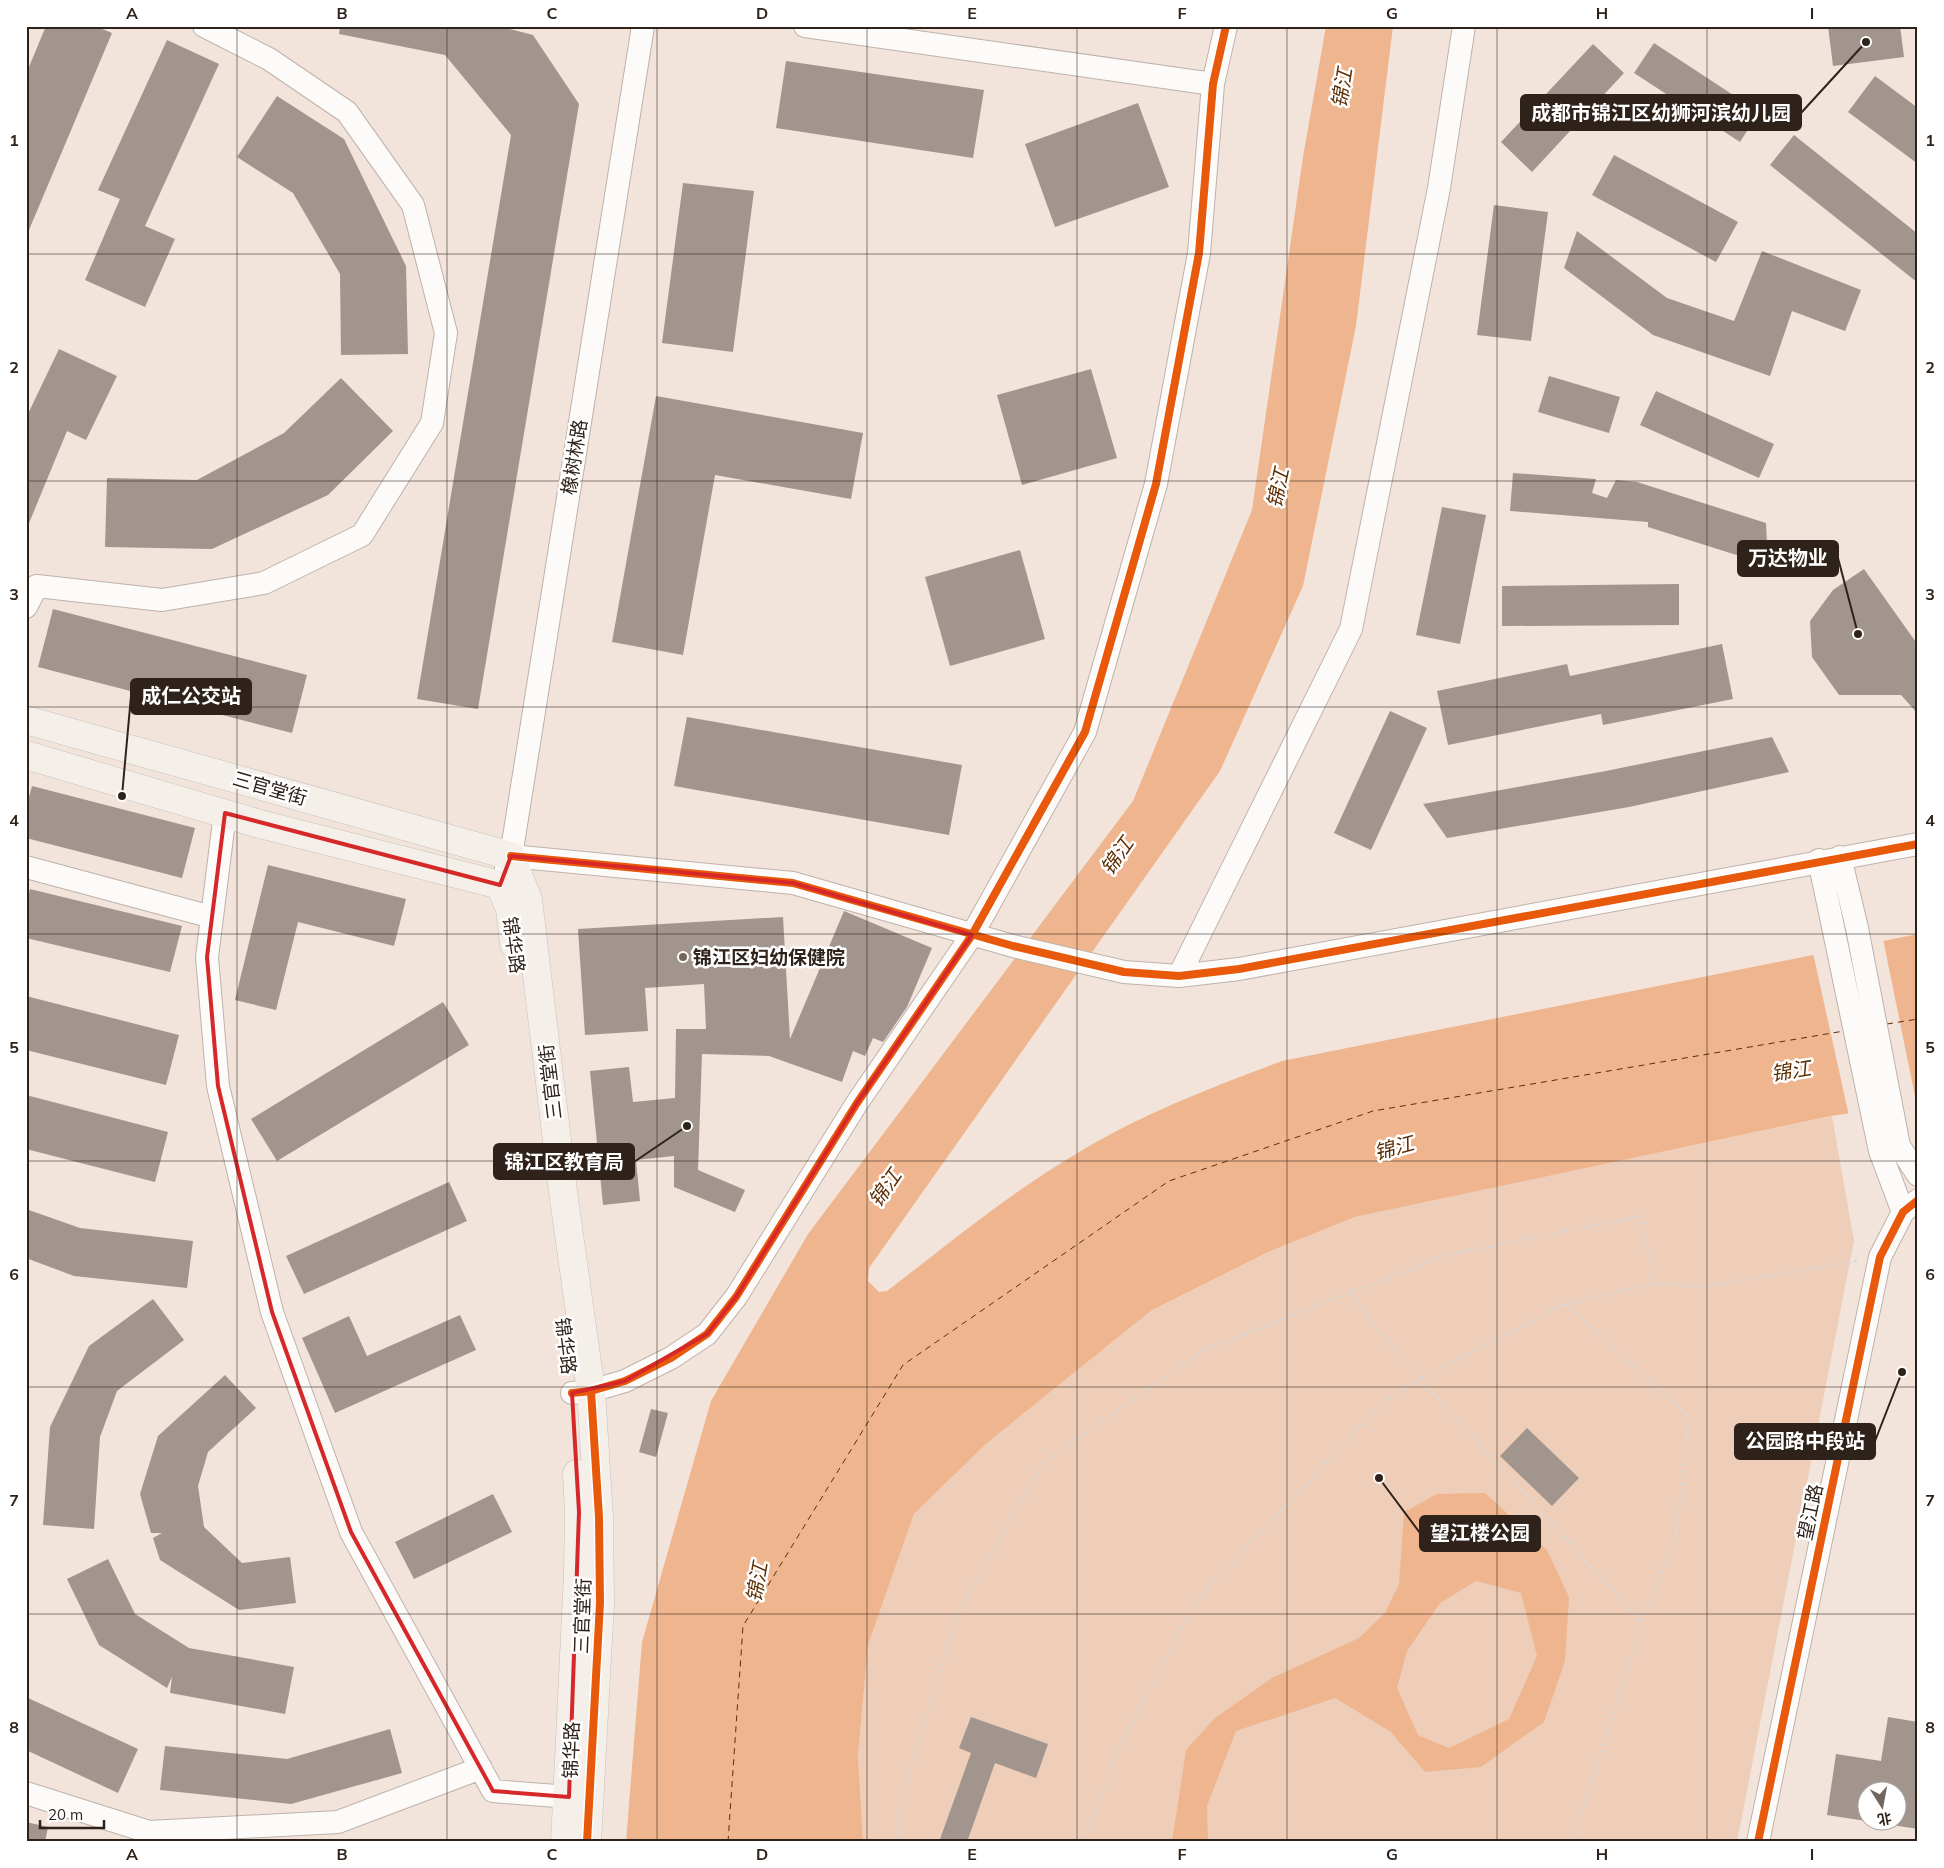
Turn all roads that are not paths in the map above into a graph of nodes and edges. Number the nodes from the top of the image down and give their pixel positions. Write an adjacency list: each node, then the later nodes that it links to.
1 (204, 26): 7 (street)
2 (643, 26): 12 (street, 橡树林路)
3 (804, 26): 6 (street)
4 (1226, 26): 6 (street)
5 (1464, 26): 18 (street)
6 (1213, 84): 17 (street)
7 (26, 607)
8 (26, 720): 12 (main road, 三官堂街)
9 (26, 755): 10 (main road, 三官堂街)
10 (225, 813): 15 (main road, 三官堂街); 16 (street)
11 (1918, 844): 13 (street)
12 (511, 856): 15 (street, 橡树林路); 17 (street); 22 (main road, 三官堂街)
13 (1830, 859): 18 (street); 19 (street)
14 (26, 867): 16 (street)
15 (500, 885): 22 (main road, 锦华路)
16 (212, 917): 23 (street)
17 (972, 935): 18 (street); 22 (street)
18 (1179, 976)
19 (1889, 1149): 20 (street); 21 (street)
20 (1918, 1175)
21 (1910, 1206): 28 (street, 望江路)
22 (581, 1392): 25 (main road, 锦华路); 27 (main road, 三官堂街)
23 (481, 1768): 24 (street); 25 (street)
24 (26, 1793)
25 (568, 1798): 26 (main road, 锦华路)
26 (565, 1842)
27 (587, 1842)
28 (1758, 1842)

